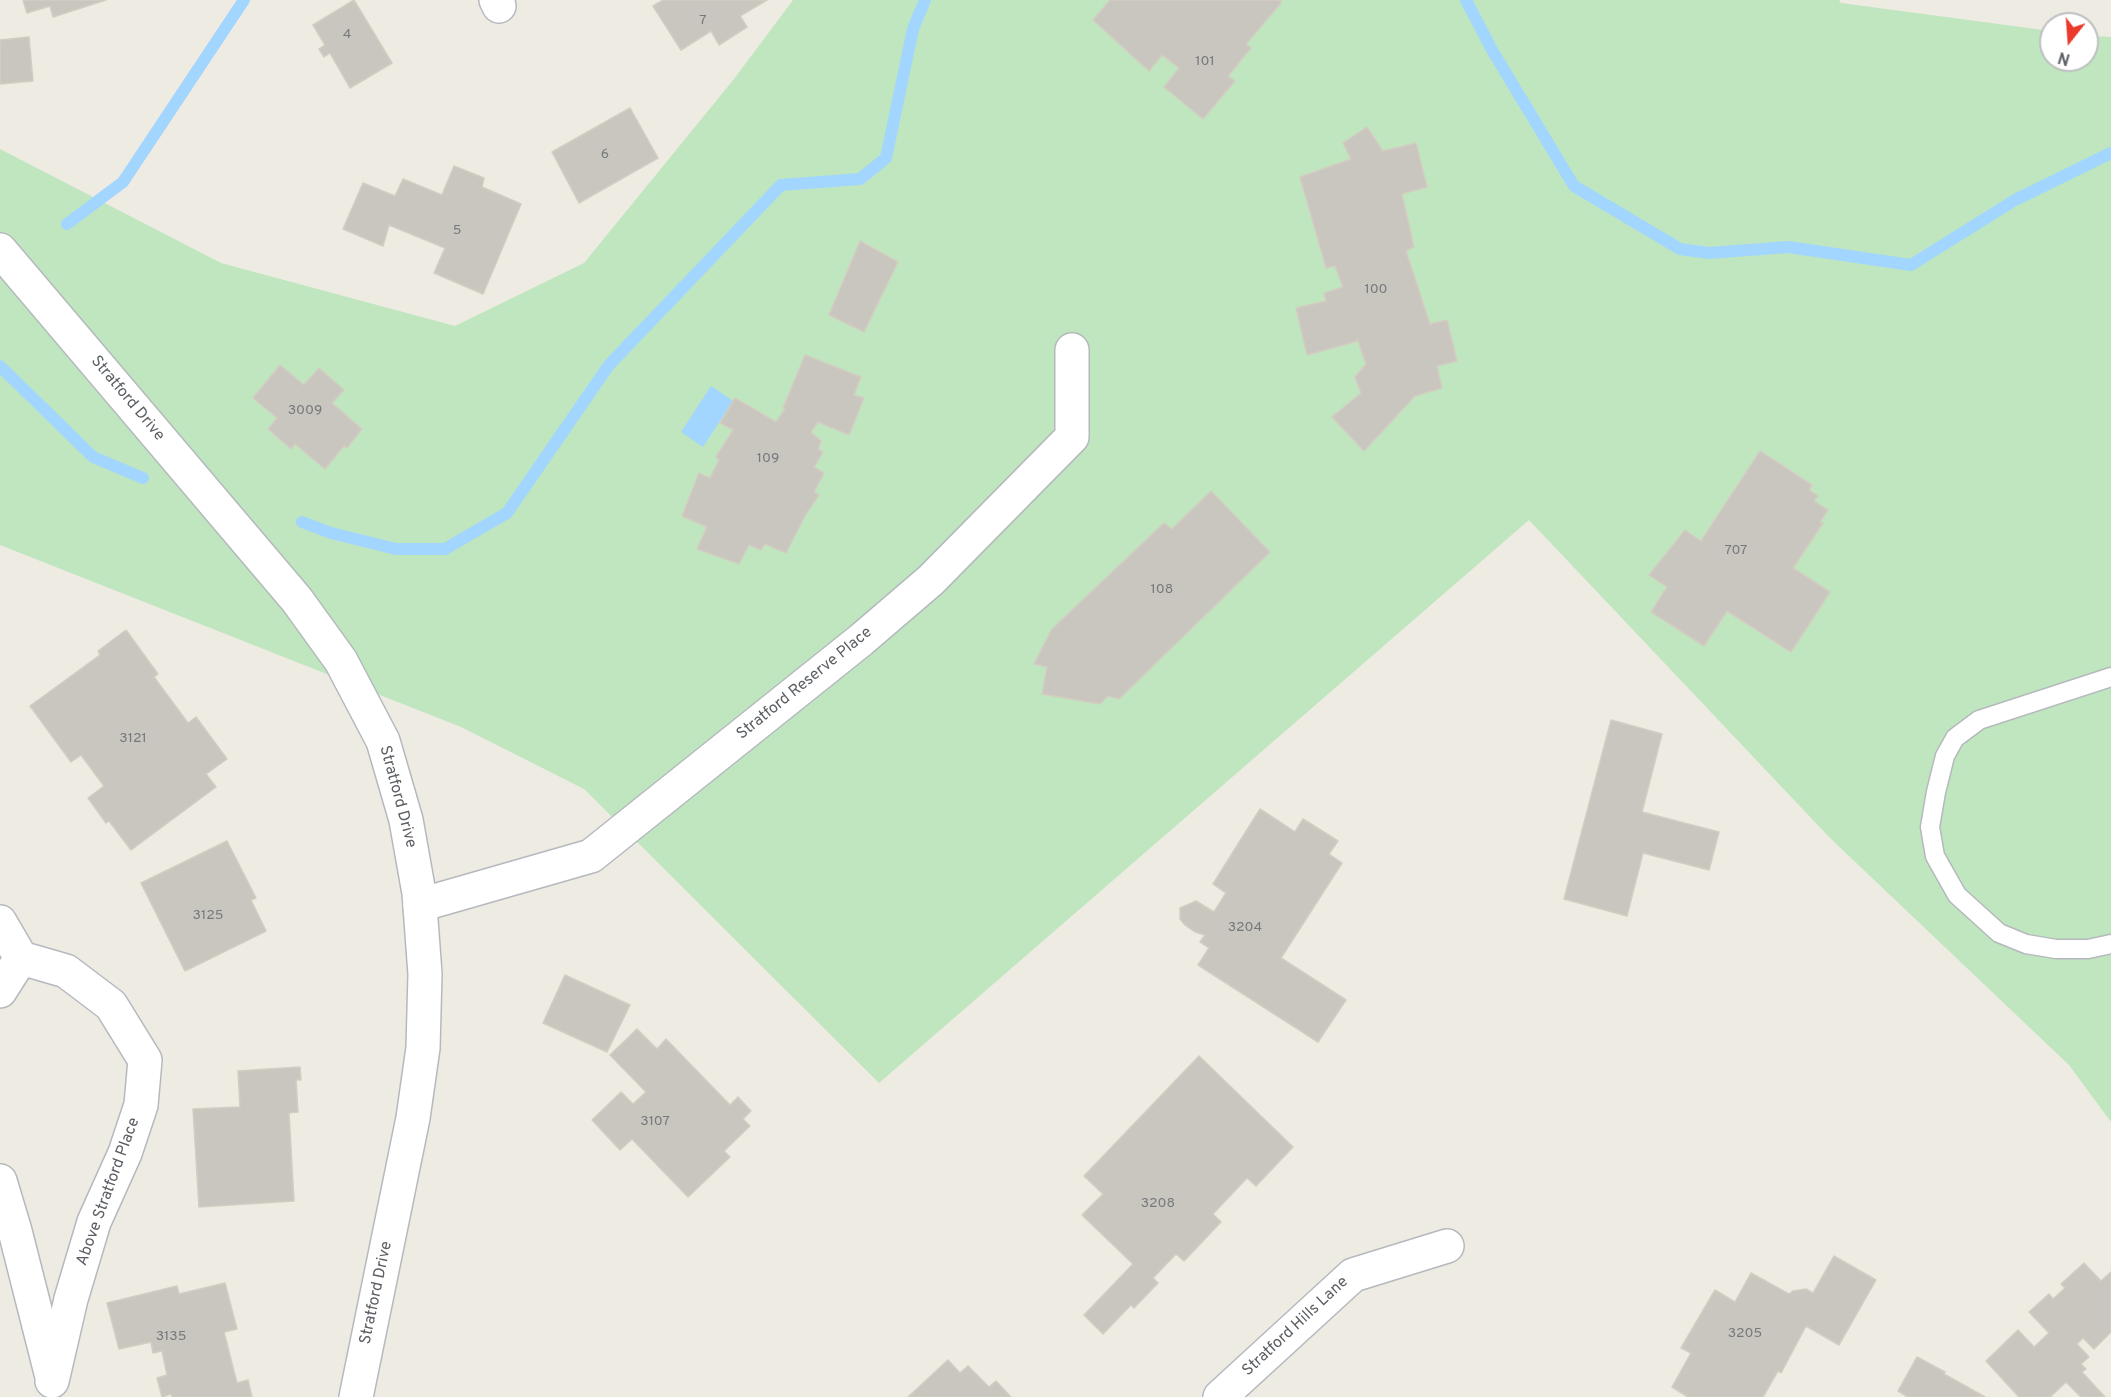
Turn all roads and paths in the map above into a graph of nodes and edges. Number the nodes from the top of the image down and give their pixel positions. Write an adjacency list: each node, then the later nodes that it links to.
1 (0, 250): 4 (street, Stratford Drive)
2 (1072, 350): 4 (street, Stratford Reserve Place)
3 (2111, 677): 6 (lane)
4 (420, 905): 12 (street, Stratford Drive)
5 (0, 922): 7 (street)
6 (2111, 944)
7 (21, 958): 8 (street); 11 (street, Above Stratford Place)
8 (0, 991)
9 (0, 1180): 11 (street, Above Stratford Place)
10 (1448, 1246): 13 (street, Stratford Hills Lane)
11 (56, 1389)
12 (356, 1397)
13 (1220, 1397)

